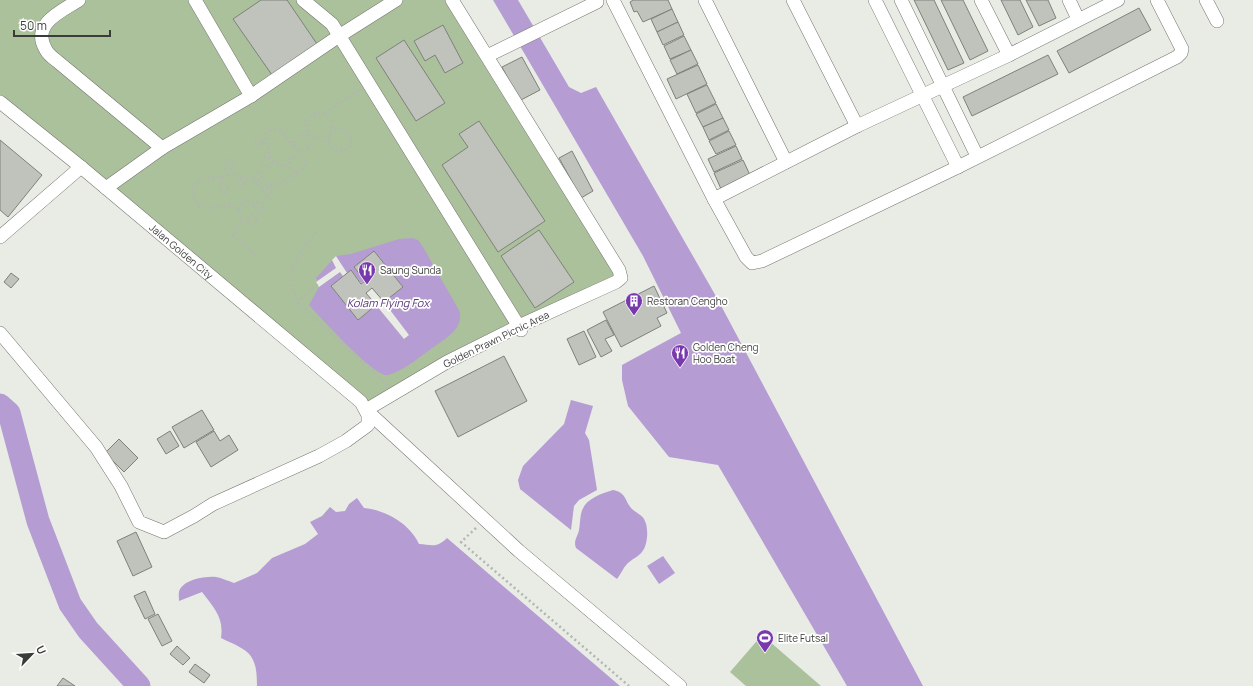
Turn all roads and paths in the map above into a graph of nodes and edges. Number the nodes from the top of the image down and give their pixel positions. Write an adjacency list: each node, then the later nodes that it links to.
1 (79, 0): 36 (street)
2 (194, 0): 24 (street)
3 (303, 0): 19 (street)
4 (396, 0): 19 (street)
5 (452, 0): 21 (street)
6 (613, 0): 51 (street)
7 (706, 0): 41 (street)
8 (793, 0): 28 (street)
9 (874, 0): 25 (street)
10 (901, 0): 23 (street)
11 (981, 0): 20 (street)
12 (1069, 0): 17 (street)
13 (1118, 0): 17 (street)
14 (1157, 0): 38 (street)
15 (1206, 0): 18 (street)
16 (597, 2): 21 (street)
17 (1078, 19): 20 (street)
18 (1217, 22)
19 (339, 36): 22 (street); 24 (street)
20 (1009, 55): 23 (street)
21 (487, 56): 61 (street, Golden Prawn Picnic Area)
22 (369, 85): 27 (path); 61 (street)
23 (943, 86): 25 (street); 38 (street)
24 (251, 96): 36 (street)
25 (922, 96): 28 (street); 44 (street)
26 (0, 102): 43 (street, Jalan Golden City)
27 (323, 113): 29 (path); 32 (path)
28 (857, 126): 41 (street)
29 (332, 127): 31 (path); 32 (path)
30 (306, 136): 32 (path); 35 (path); 37 (path)
31 (330, 137): 31 (path)
32 (316, 139)
33 (262, 141): 34 (path)
34 (266, 142): 35 (path); 40 (path)
35 (295, 147): 37 (path)
36 (162, 148): 50 (street)
37 (306, 149): 39 (path)
38 (977, 156): 44 (street)
39 (293, 157): 42 (path); 46 (path)
40 (272, 161): 40 (path); 42 (path)
41 (786, 162): 51 (street)
42 (288, 165): 46 (path)
43 (81, 167): 50 (street, Jalan Golden City); 57 (street)
44 (958, 167): 51 (street)
45 (229, 169): 45 (path); 47 (path)
46 (297, 173): 47 (path)
47 (231, 175): 48 (path)
48 (221, 177): 49 (path); 53 (path)
49 (223, 185)
50 (106, 188): 64 (street, Jalan Golden City)
51 (714, 199)
52 (255, 205): 53 (path)
53 (239, 210): 55 (path)
54 (248, 220): 55 (path)
55 (242, 221): 58 (path)
56 (321, 230): 60 (path)
57 (0, 237)
58 (256, 256)
59 (317, 284): 60 (path)
60 (298, 303): 63 (path)
61 (520, 328): 63 (street, Golden Prawn Picnic Area)
62 (0, 333): 64 (street)
63 (395, 392): 64 (street, Golden Prawn Picnic Area)
64 (364, 406): 65 (street, Jalan Golden City)
65 (485, 519): 66 (path); 67 (street, Jalan Golden City)
66 (629, 686)
67 (680, 686)

